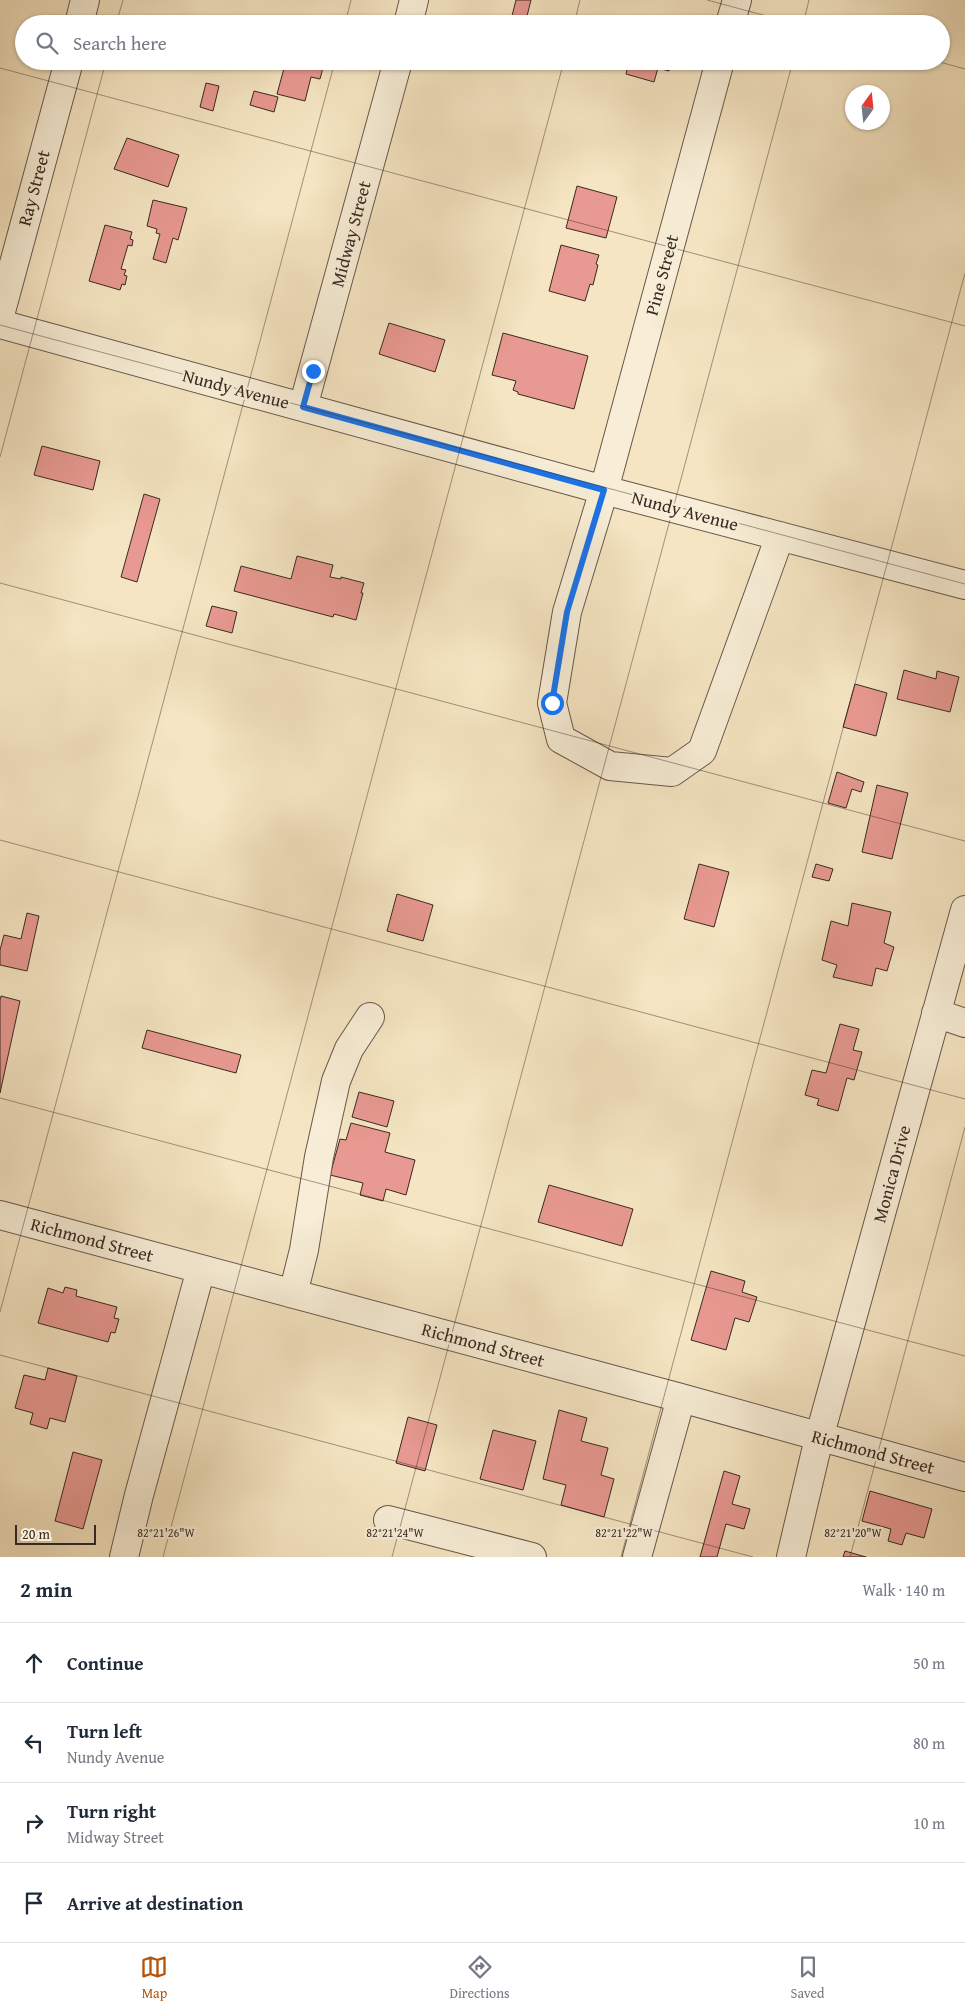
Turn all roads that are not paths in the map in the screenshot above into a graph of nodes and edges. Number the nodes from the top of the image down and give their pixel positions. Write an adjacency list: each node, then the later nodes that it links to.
1 (85, 0): 4 (street)
2 (414, 0): 5 (street)
3 (737, 0): 6 (street)
4 (81, 15)
5 (410, 15)
6 (733, 15)
7 (66, 70): 10 (street, Ray Street)
8 (396, 70): 12 (street, Midway Street)
9 (718, 70): 13 (street, Pine Street)
10 (0, 315)
11 (0, 324): 12 (street, Nundy Avenue)
12 (303, 407): 13 (street, Nundy Avenue)
13 (604, 490): 14 (street, Nundy Avenue); 14 (street, Pine Street)
14 (780, 536): 15 (street, Nundy Avenue)
15 (965, 585)
16 (965, 910): 17 (street, Monica Drive)
17 (936, 1013): 19 (street); 24 (street, Monica Drive)
18 (370, 1018): 22 (street)
19 (965, 1023)
20 (0, 1215): 21 (street, Richmond Street)
21 (201, 1269): 22 (street, Richmond Street); 27 (street)
22 (293, 1294): 23 (street, Richmond Street)
23 (681, 1398): 24 (street, Richmond Street); 29 (street)
24 (819, 1438): 25 (street, Richmond Street); 30 (street, Monica Drive)
25 (965, 1477)
26 (388, 1520): 28 (street)
27 (124, 1557)
28 (532, 1557)
29 (637, 1557)
30 (791, 1557)

